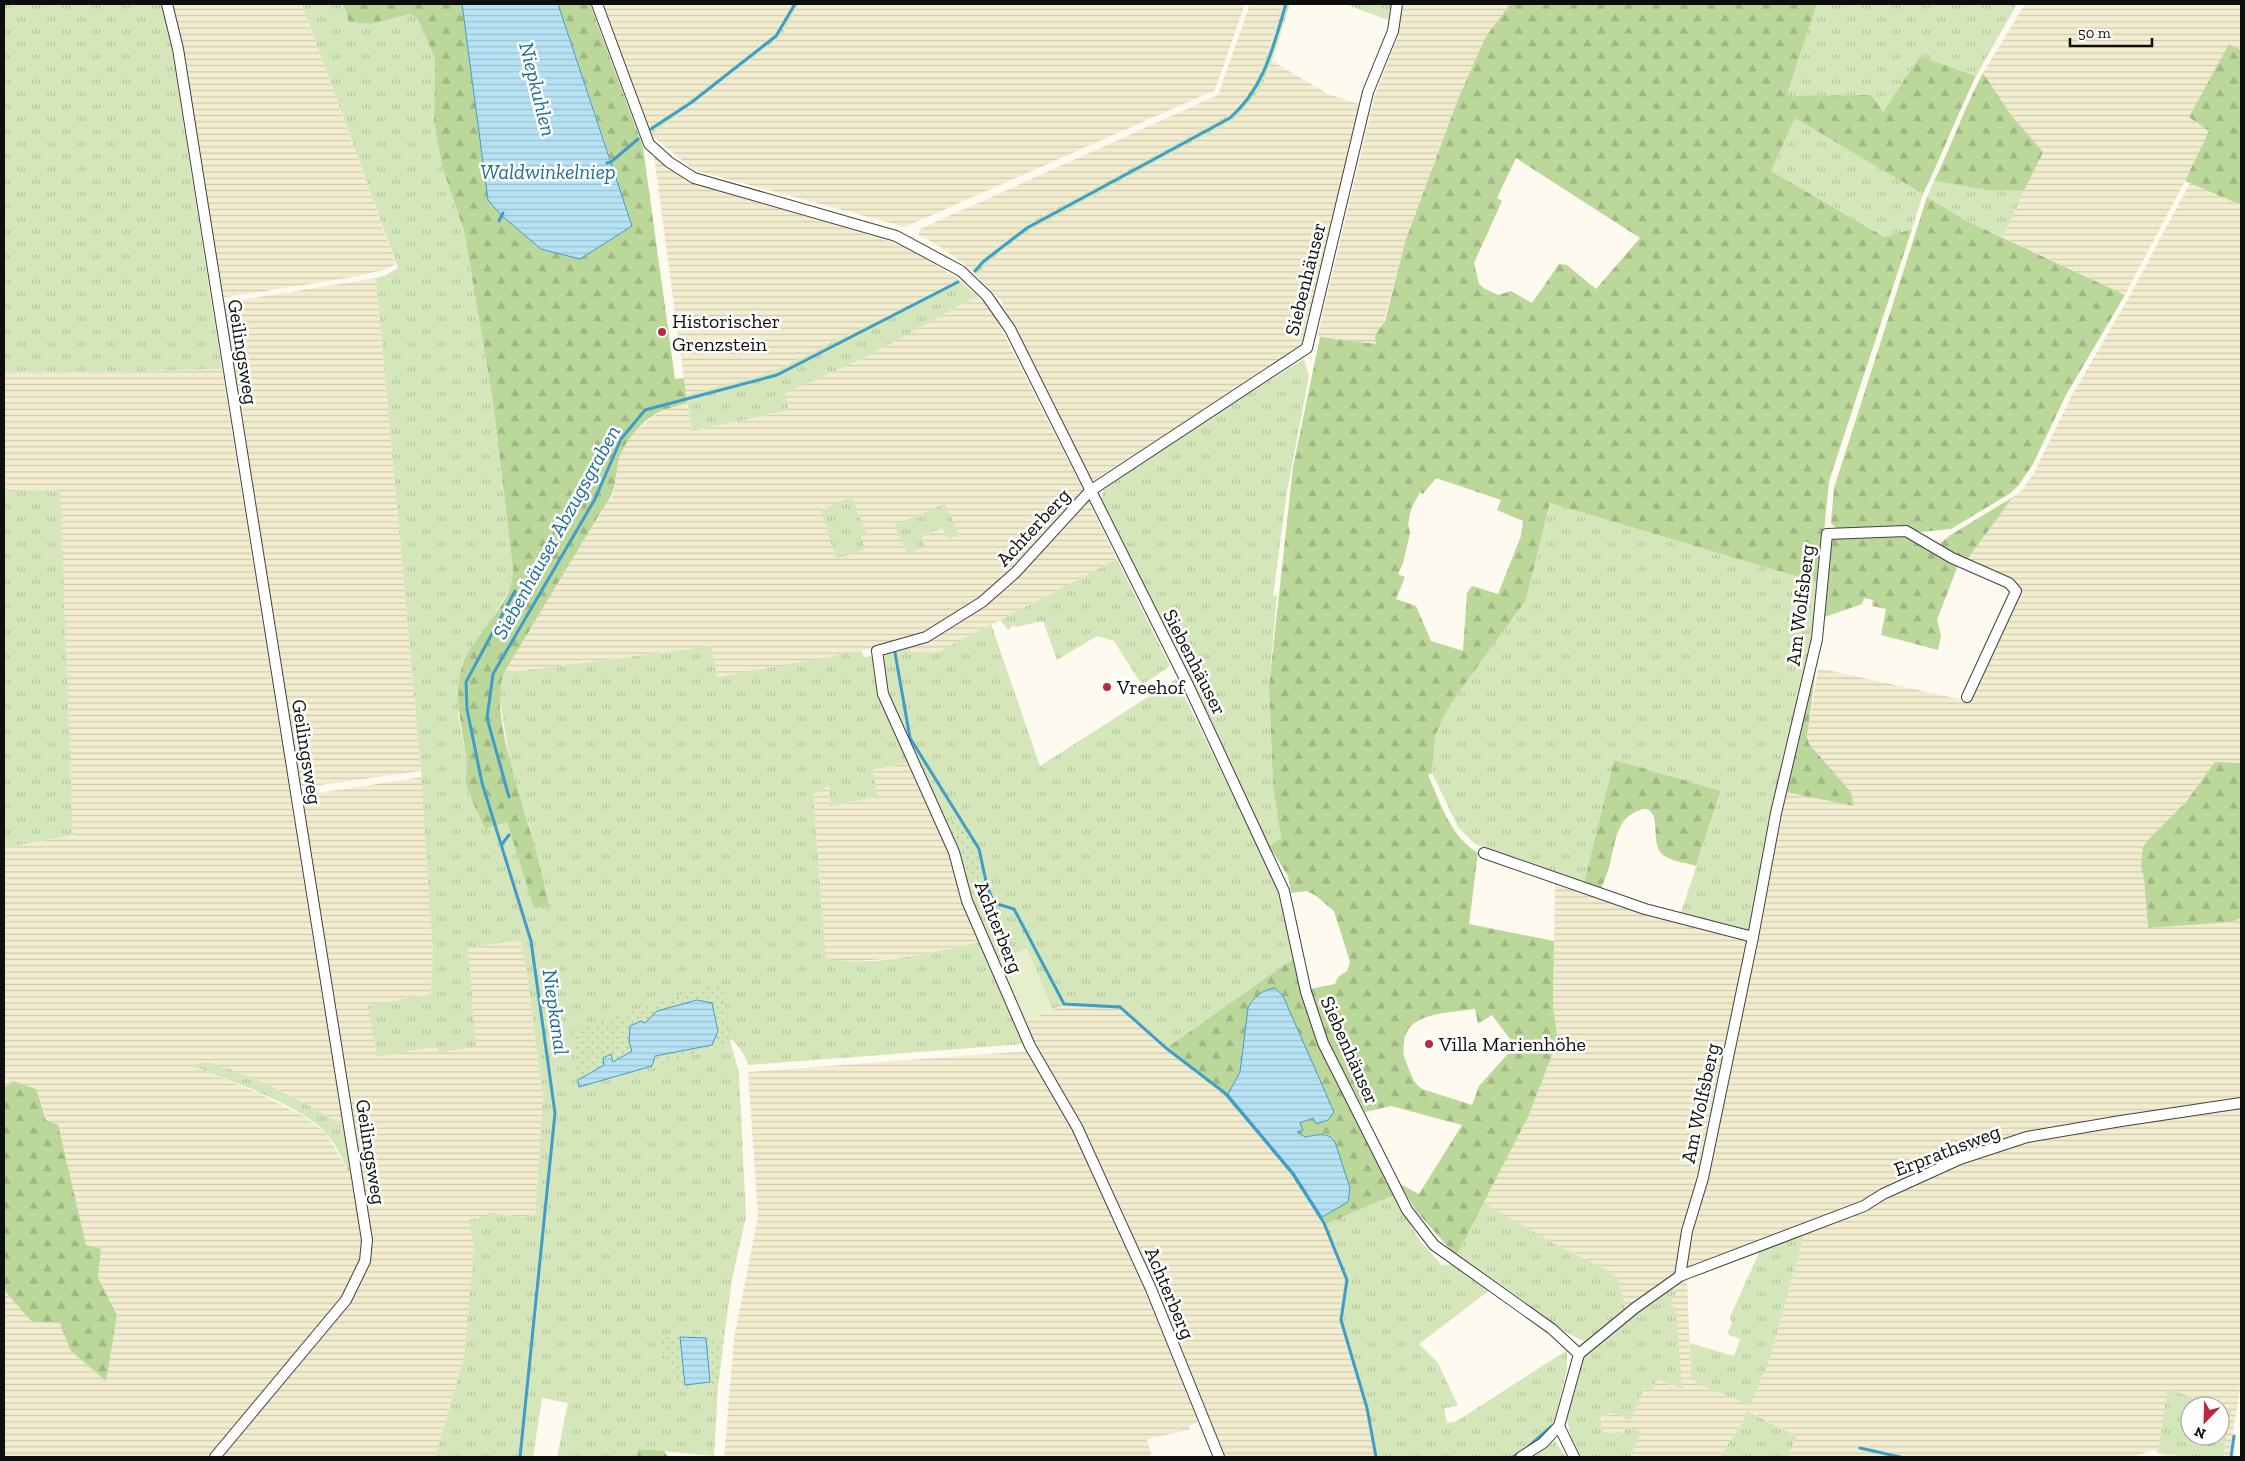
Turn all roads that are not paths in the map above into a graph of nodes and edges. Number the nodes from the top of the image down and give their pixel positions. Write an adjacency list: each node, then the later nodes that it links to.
1 (167, 4): 12 (street, Geilingsweg)
2 (597, 4): 4 (street)
3 (1397, 4): 4 (street, Siebenhäuser)
4 (1090, 491): 10 (street, Siebenhäuser); 13 (street, Achterberg)
5 (1967, 697): 7 (street, Am Wolfsberg)
6 (1484, 853): 7 (street)
7 (1753, 938): 9 (street, Am Wolfsberg)
8 (2241, 1103): 9 (street, Erprathsweg)
9 (1680, 1276): 10 (street, Erprathsweg)
10 (1580, 1354): 11 (street)
11 (1559, 1426): 14 (street); 15 (street)
12 (215, 1457)
13 (1219, 1457)
14 (1521, 1457)
15 (1574, 1457)

